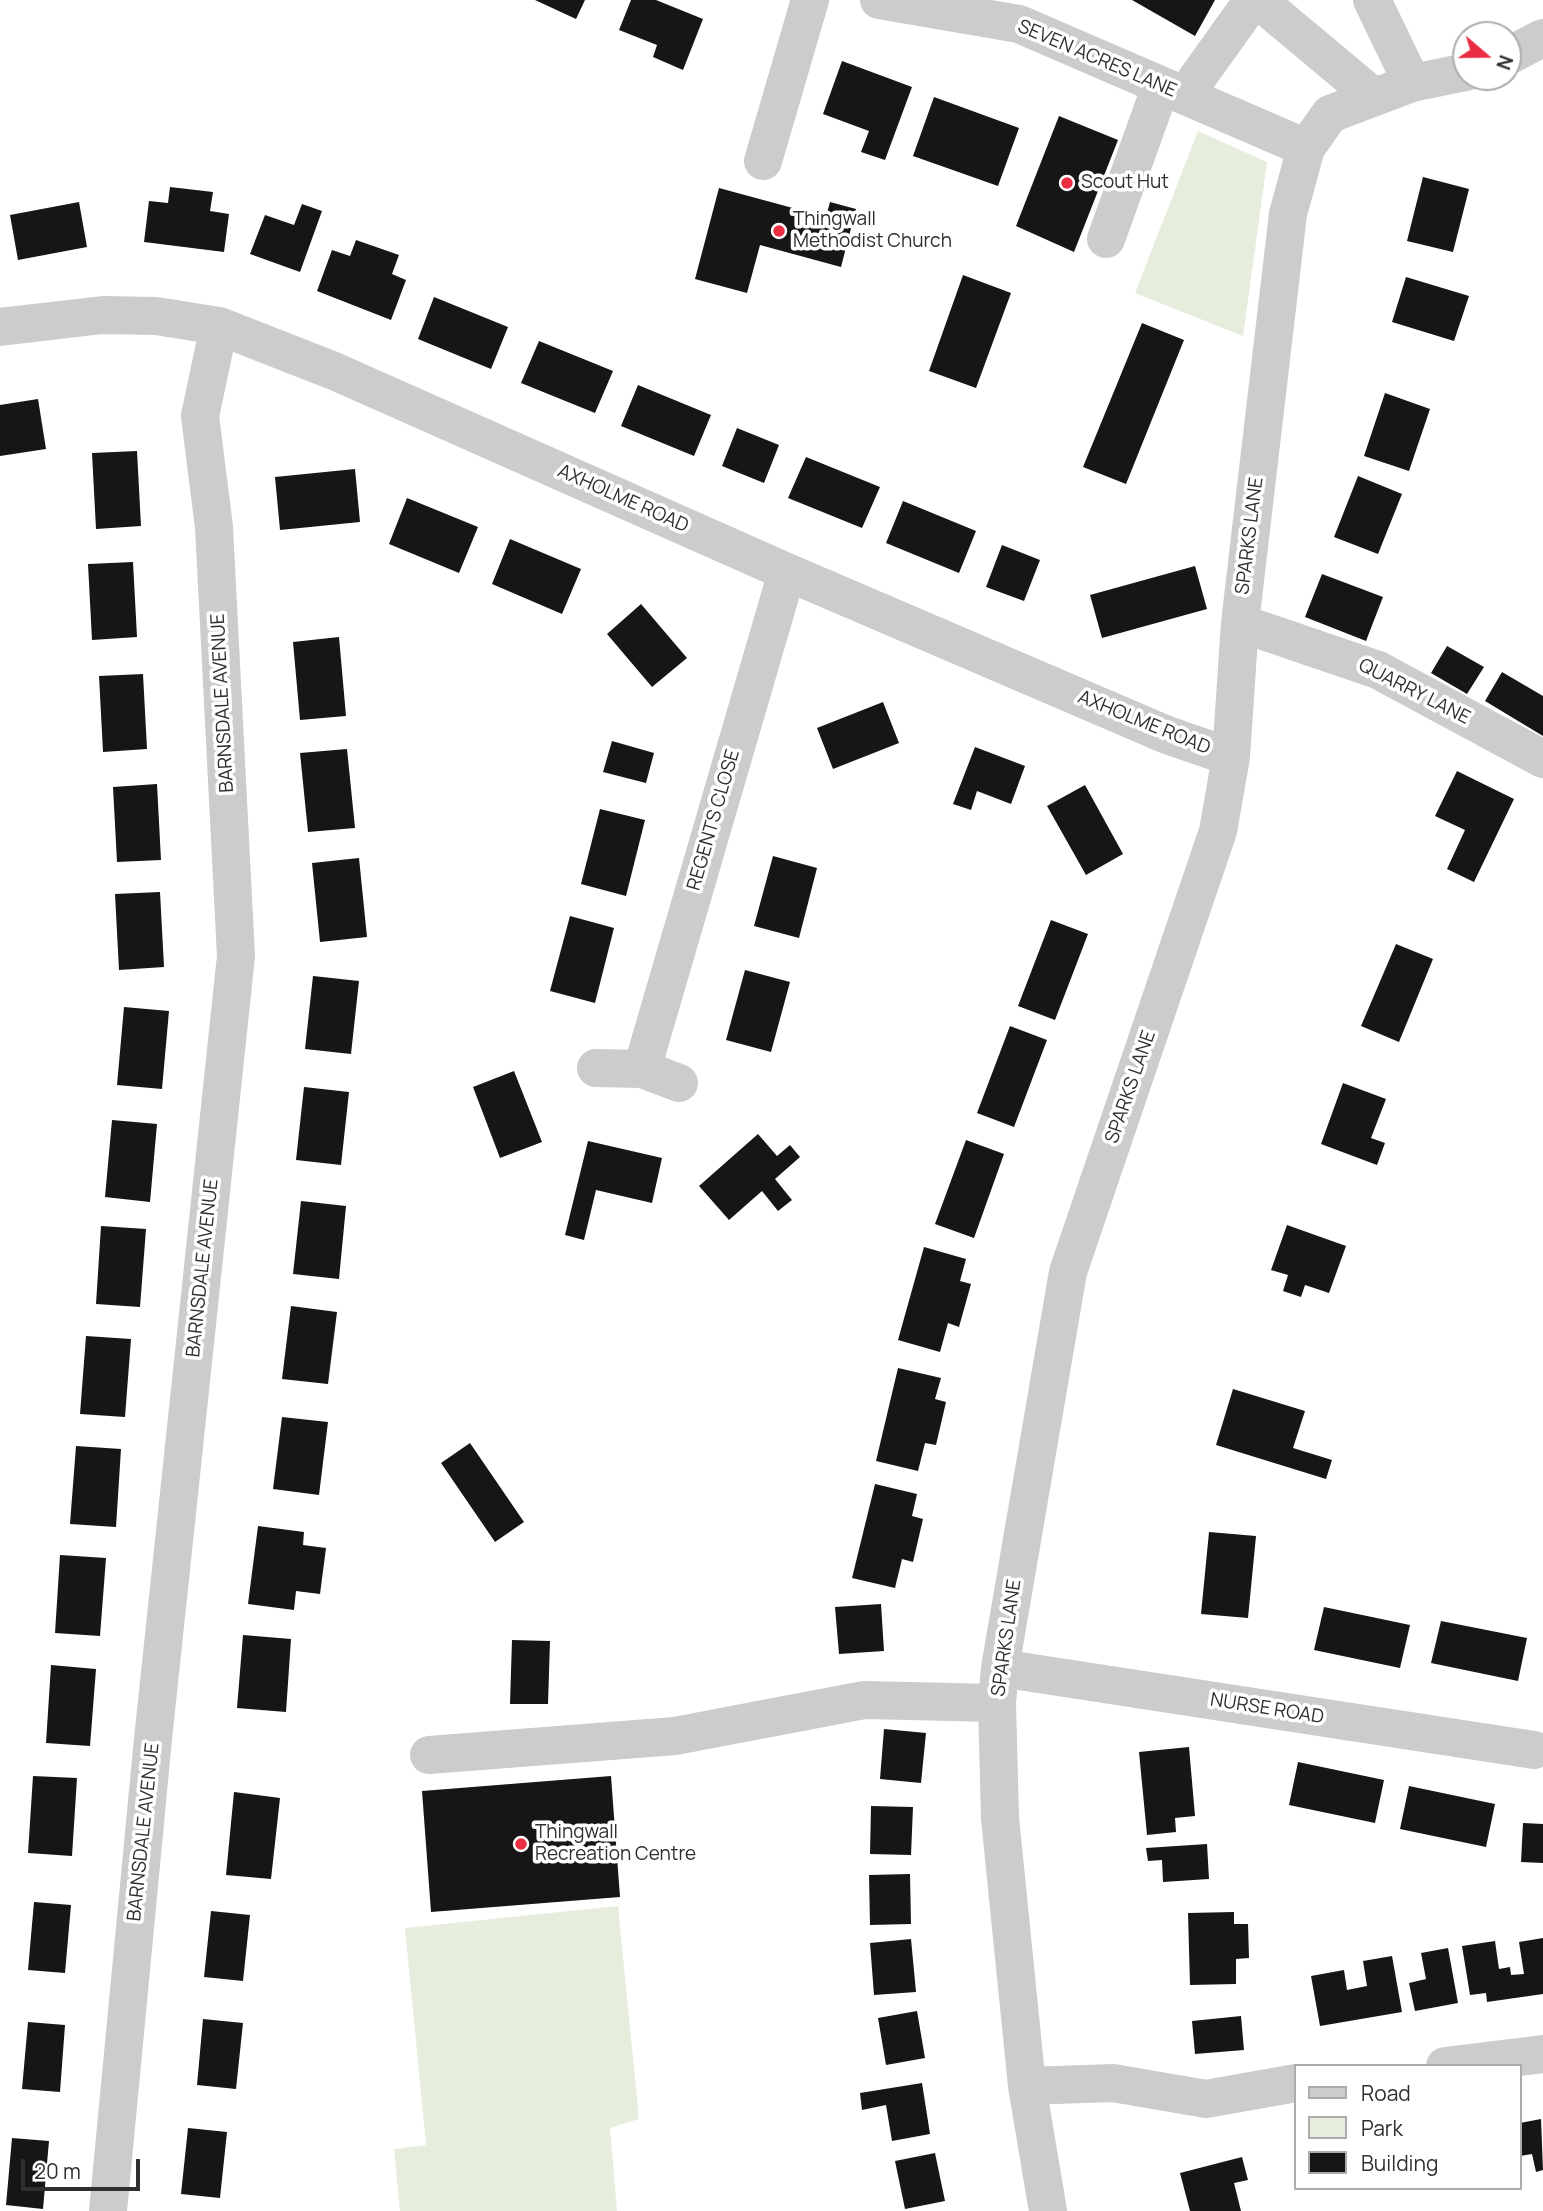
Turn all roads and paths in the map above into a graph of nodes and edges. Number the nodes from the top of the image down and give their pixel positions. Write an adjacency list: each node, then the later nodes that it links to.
1 (810, 0): 12 (street)
2 (879, 0): 9 (street, SEVEN ACRES LANE)
3 (1255, 0): 9 (street); 10 (street)
4 (1372, 0): 8 (street)
5 (1543, 38): 6 (street)
6 (1522, 49)
7 (1452, 75): 8 (street, SPARKS LANE)
8 (1412, 83): 10 (street, SPARKS LANE)
9 (1173, 91): 11 (street, SEVEN ACRES LANE); 13 (street)
10 (1374, 97): 11 (street, SPARKS LANE)
11 (1306, 148): 17 (street, SPARKS LANE)
12 (763, 161)
13 (1106, 239)
14 (219, 326): 15 (street, AXHOLME ROAD); 16 (street, AXHOLME ROAD); 30 (street, BARNSDALE AVENUE)
15 (0, 327)
16 (787, 572): 18 (street, AXHOLME ROAD); 21 (street, REGENTS CLOSE)
17 (1240, 623): 18 (street, SPARKS LANE); 19 (street, QUARRY LANE)
18 (1231, 757): 23 (street, SPARKS LANE)
19 (1543, 759)
20 (596, 1068): 21 (street)
21 (642, 1069): 22 (street)
22 (679, 1083)
23 (998, 1686): 24 (street, NURSE ROAD); 25 (street, NURSE ROAD); 29 (street, SPARKS LANE)
24 (1534, 1750)
25 (429, 1755)
26 (1543, 2054): 27 (street)
27 (1461, 2064)
28 (1294, 2083): 29 (street)
29 (1027, 2086): 31 (street, SPARKS LANE)
30 (108, 2211)
31 (1048, 2211)

